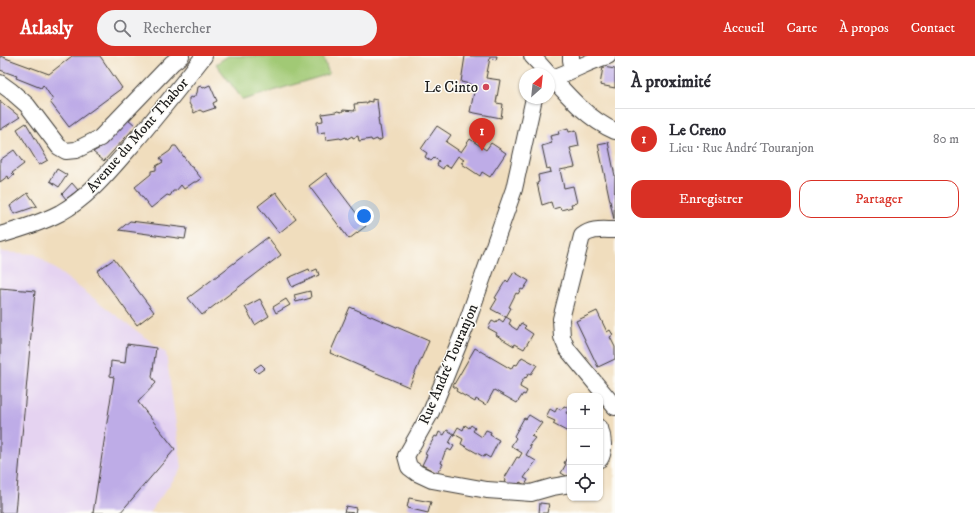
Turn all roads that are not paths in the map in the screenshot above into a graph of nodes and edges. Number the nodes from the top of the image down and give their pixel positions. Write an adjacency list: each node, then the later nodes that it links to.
1 (181, 56): 10 (street)
2 (204, 56): 12 (street, Avenue du Mont Thabor)
3 (532, 56): 6 (street)
4 (608, 56): 5 (street)
5 (572, 63): 7 (street)
6 (542, 68)
7 (555, 76)
8 (0, 83): 10 (street)
9 (555, 83): 13 (street)
10 (137, 99): 12 (street)
11 (533, 104): 17 (street, Rue André Touranjon)
12 (158, 115): 15 (street, Avenue du Mont Thabor)
13 (615, 131)
14 (615, 230): 16 (street)
15 (0, 235)
16 (615, 407)
17 (567, 484)

